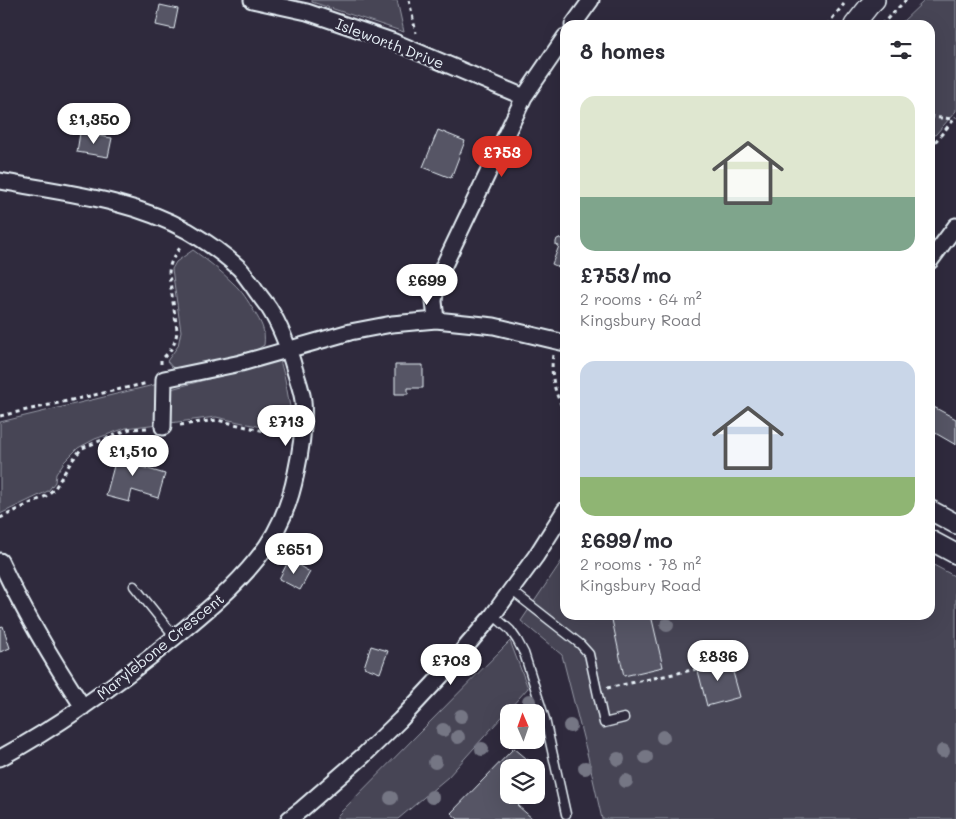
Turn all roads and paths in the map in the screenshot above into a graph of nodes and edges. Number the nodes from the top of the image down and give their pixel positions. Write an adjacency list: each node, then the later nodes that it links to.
1 (252, 0): 12 (street, Isleworth Drive)
2 (409, 0): 12 (path)
3 (591, 0): 7 (street)
4 (848, 0): 8 (path)
5 (875, 0): 9 (street)
6 (906, 0): 10 (path)
7 (577, 20)
8 (831, 20)
9 (858, 20)
10 (886, 20)
11 (560, 44): 13 (street)
12 (420, 53): 13 (street, Isleworth Drive)
13 (524, 97): 21 (street)
14 (935, 117): 15 (path)
15 (955, 118): 16 (path)
16 (935, 142)
17 (0, 181): 19 (street, Marylebone Crescent)
18 (956, 226): 20 (street)
19 (190, 233): 24 (street, Marylebone Crescent); 25 (path)
20 (935, 254)
21 (436, 320): 22 (street); 24 (street)
22 (560, 342)
23 (560, 344): 26 (path)
24 (289, 350): 25 (street); 29 (street, Marylebone Crescent)
25 (164, 379): 27 (path); 28 (street)
26 (560, 402)
27 (0, 416)
28 (163, 427): 29 (path); 31 (path)
29 (302, 440): 40 (street, Marylebone Crescent)
30 (935, 513): 33 (street)
31 (0, 518)
32 (560, 518): 38 (street)
33 (956, 524)
34 (935, 543): 35 (street)
35 (956, 554)
36 (0, 561): 43 (street)
37 (134, 586): 40 (lane)
38 (511, 590): 39 (street); 42 (lane)
39 (493, 615): 46 (street); 47 (lane)
40 (175, 637): 43 (street, Marylebone Crescent)
41 (697, 669): 42 (path)
42 (597, 690): 44 (lane)
43 (83, 707): 45 (street, Marylebone Crescent)
44 (624, 718)
45 (0, 758)
46 (306, 814): 48 (street)
47 (566, 814)
48 (289, 819)

